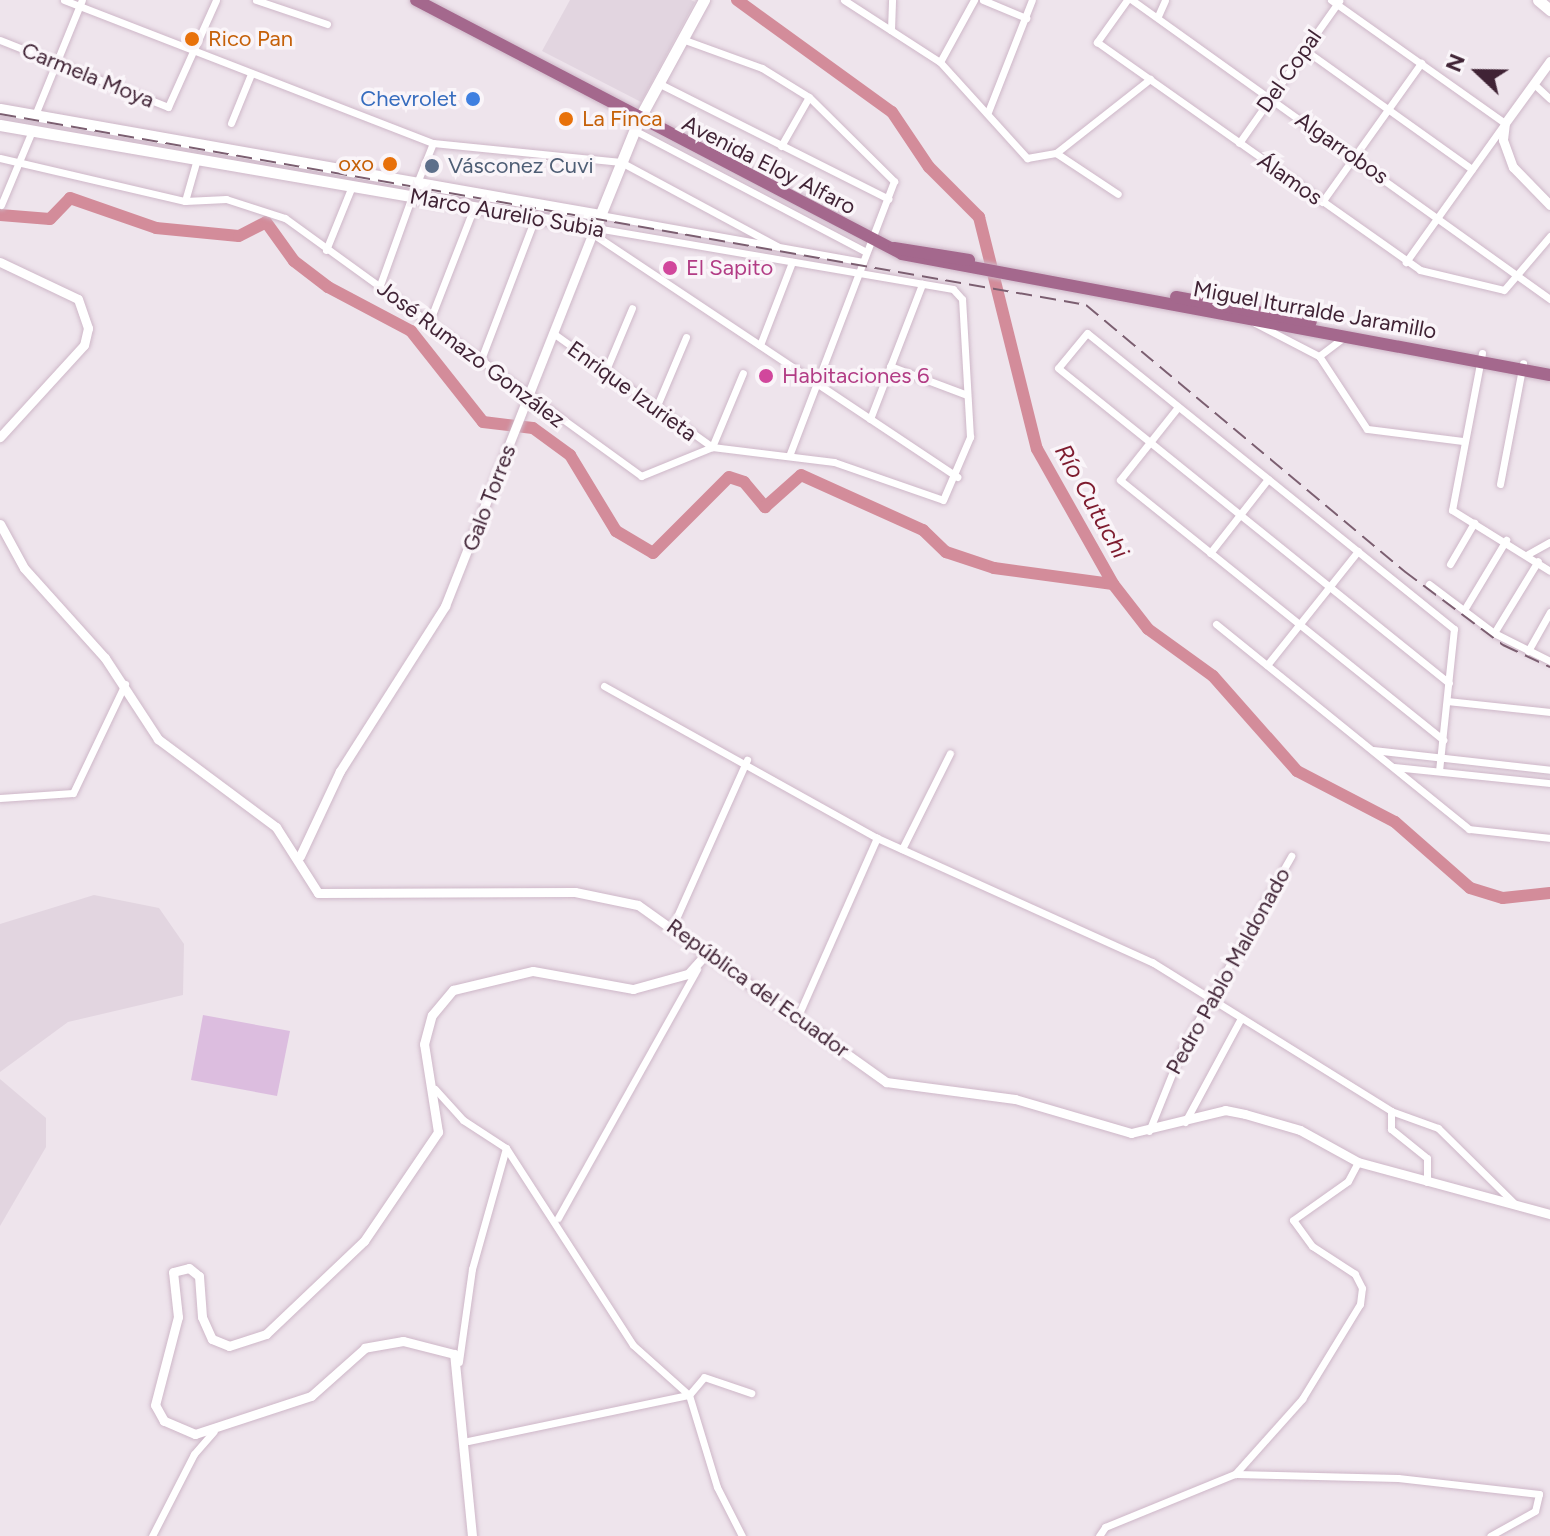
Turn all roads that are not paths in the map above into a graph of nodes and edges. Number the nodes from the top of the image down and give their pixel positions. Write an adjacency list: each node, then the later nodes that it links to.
1 (64, 0): 15 (street)
2 (216, 0): 24 (street)
3 (256, 0): 19 (street)
4 (416, 0): 43 (main road, Avenida Eloy Alfaro)
5 (704, 0): 21 (main road, Galo Torres)
6 (844, 0): 20 (street)
7 (892, 0): 20 (street)
8 (974, 0): 26 (street)
9 (983, 0): 18 (street)
10 (1032, 0): 18 (street)
11 (1130, 0): 17 (street, Algarrobos); 30 (street, Álamos)
12 (1165, 0): 17 (street)
13 (1538, 0): 16 (main road)
14 (1336, 1): 23 (street, Del Copal); 28 (street)
15 (81, 3): 24 (street); 27 (street)
16 (1550, 10)
17 (1158, 16): 34 (street, Algarrobos)
18 (1026, 18): 38 (street)
19 (327, 24)
20 (891, 30): 26 (street)
21 (685, 34): 31 (main road, Galo Torres); 33 (street)
22 (0, 40): 27 (street, Carmela Moya)
23 (1305, 50): 34 (street, Del Copal); 37 (street)
24 (195, 53): 27 (street, Carmela Moya); 29 (street)
25 (1550, 61): 32 (street)
26 (940, 62): 38 (street)
27 (57, 63): 39 (street)
28 (1421, 63): 37 (street); 41 (street)
29 (251, 74): 40 (street); 45 (street)
30 (1150, 79): 46 (street, Álamos); 48 (street)
31 (658, 83): 43 (main road, Galo Torres); 47 (street)
32 (1534, 84): 35 (street); 41 (street)
33 (809, 97): 47 (street); 59 (street)
34 (1271, 97): 46 (street, Del Copal); 49 (street, Algarrobos)
35 (1550, 99)
36 (0, 109): 39 (main road, Marco Aurelio Subia)
37 (1388, 109): 49 (street); 54 (street)
38 (988, 112): 48 (street)
39 (35, 115): 55 (main road, Marco Aurelio Subia)
40 (231, 123)
41 (1505, 123): 54 (street); 63 (street)
42 (0, 125): 44 (main road, Marco Aurelio Subia)
43 (636, 125): 52 (main road, Galo Torres); 71 (main road, Avenida Eloy Alfaro)
44 (32, 131): 51 (main road, Marco Aurelio Subia); 53 (street)
45 (433, 143): 52 (street); 55 (street)
46 (1239, 143): 61 (street, Álamos)
47 (781, 146): 59 (street)
48 (1056, 153): 57 (street)
49 (1355, 156): 61 (street); 66 (street, Algarrobos)
50 (0, 158): 53 (street, José Rumazo González)
51 (197, 159): 56 (main road, Marco Aurelio Subia); 60 (street)
52 (621, 162): 65 (main road, Galo Torres); 70 (street)
53 (18, 163): 60 (street, José Rumazo González); 62 (street)
54 (1472, 169): 66 (street)
55 (417, 183): 65 (main road, Marco Aurelio Subia)
56 (352, 186): 58 (main road, Marco Aurelio Subia); 72 (street)
57 (1118, 194)
58 (412, 196): 64 (main road, Marco Aurelio Subia); 81 (street)
59 (889, 199): 71 (street)
60 (185, 201): 72 (street, José Rumazo González)
61 (1322, 202): 76 (street, Álamos)
62 (1, 205)
63 (1550, 205)
64 (474, 207): 67 (main road, Marco Aurelio Subia); 84 (street)
65 (600, 215): 68 (main road, Galo Torres); 70 (street, Marco Aurelio Subia)
66 (1439, 216): 76 (street); 78 (street, Algarrobos)
67 (535, 218): 68 (main road, Marco Aurelio Subia); 92 (street)
68 (594, 231): 74 (street, Marco Aurelio Subia); 86 (street, Galo Torres); 89 (street)
69 (1550, 236): 78 (street)
70 (777, 246): 75 (street, Marco Aurelio Subia)
71 (869, 246): 75 (street); 79 (main road, Avenida Eloy Alfaro)
72 (326, 250): 81 (street, José Rumazo González)
73 (0, 262): 104 (street)
74 (792, 262): 77 (street, Marco Aurelio Subia); 89 (street)
75 (863, 262): 77 (street)
76 (1406, 262): 78 (street, Álamos)
77 (858, 274): 80 (street, Marco Aurelio Subia); 98 (street)
78 (1520, 274): 82 (street, Algarrobos)
79 (1074, 282): 85 (main road, Miguel Iturralde Jaramillo); 91 (main road, Miguel Iturralde Jaramillo)
80 (922, 284): 93 (street); 99 (street, Marco Aurelio Subia)
81 (380, 285): 84 (street, José Rumazo González)
82 (1550, 299)
83 (632, 308): 95 (street)
84 (430, 320): 92 (street, José Rumazo González)
85 (1254, 321): 87 (main road, Miguel Iturralde Jaramillo); 90 (street)
86 (553, 333): 95 (street, Enrique Izurieta); 100 (street, Galo Torres)
87 (1347, 335): 90 (street); 91 (main road, Miguel Iturralde Jaramillo)
88 (686, 337): 102 (street)
89 (760, 345): 98 (street)
90 (1319, 356): 105 (street)
91 (1481, 357): 94 (main road, Miguel Iturralde Jaramillo); 105 (street)
92 (480, 362): 100 (street, José Rumazo González)
93 (890, 366): 99 (street); 103 (street)
94 (1523, 366): 96 (main road, Miguel Iturralde Jaramillo); 111 (street)
95 (606, 370): 102 (street, Enrique Izurieta)
96 (1550, 372)
97 (743, 373): 107 (street)
98 (817, 383): 103 (street); 108 (street)
99 (967, 395): 109 (street)
100 (527, 398): 107 (street, José Rumazo González); 152 (street, Galo Torres)
101 (1178, 407): 106 (street); 106 (street); 110 (street)
102 (656, 408): 107 (street, Enrique Izurieta)
103 (870, 419): 109 (street)
104 (0, 437)
105 (1463, 441): 113 (street)
106 (1150, 442): 112 (street); 118 (street)
107 (712, 447): 108 (street, José Rumazo González)
108 (789, 456): 109 (street, José Rumazo González)
109 (957, 477)
110 (1268, 479): 112 (street); 117 (street)
111 (1500, 484)
112 (1240, 515): 118 (street); 124 (street)
113 (1474, 523): 115 (street); 121 (street)
114 (0, 524): 134 (street, República del Ecuador)
115 (1506, 540): 119 (street); 125 (street)
116 (1550, 542): 119 (street)
117 (1358, 551): 124 (street); 133 (street)
118 (1210, 553): 128 (street)
119 (1528, 554): 120 (street)
120 (1538, 561): 122 (street); 129 (street)
121 (1450, 564)
122 (1550, 571)
123 (1429, 584): 125 (street)
124 (1329, 587): 128 (street); 133 (street)
125 (1464, 610): 129 (street)
126 (1550, 612): 130 (street)
127 (1216, 624): 132 (street)
128 (1299, 625): 132 (street); 138 (street)
129 (1494, 633): 130 (street)
130 (1528, 651): 131 (street)
131 (1550, 661)
132 (1267, 665): 139 (street)
133 (1449, 683): 136 (street)
134 (125, 684): 147 (street); 152 (street, República del Ecuador)
135 (604, 686): 142 (street)
136 (1447, 701): 137 (street); 138 (street)
137 (1550, 712)
138 (1443, 740): 141 (street)
139 (1372, 750): 141 (street); 143 (street)
140 (950, 753): 151 (street)
141 (1441, 758): 144 (street); 145 (street)
142 (747, 760): 149 (street); 154 (street)
143 (1392, 766): 145 (street); 150 (street)
144 (1550, 770)
145 (1439, 771): 146 (street)
146 (1550, 783)
147 (0, 798)
148 (1550, 826): 150 (street)
149 (877, 838): 151 (street); 158 (street)
150 (1549, 838)
151 (902, 849): 157 (street)
152 (300, 856): 154 (street, República del Ecuador)
153 (1291, 856): 157 (street, Pedro Pablo Maldonado)
154 (674, 923): 155 (street, República del Ecuador)
155 (709, 951): 156 (street); 158 (street, República del Ecuador)
156 (697, 969): 160 (street); 169 (street)
157 (1210, 1000): 159 (street); 163 (street, Pedro Pablo Maldonado)
158 (798, 1016): 163 (street, República del Ecuador)
159 (1241, 1018): 161 (street); 162 (street)
160 (435, 1089): 164 (street); 173 (street)
161 (1391, 1111): 166 (street); 167 (street)
162 (1185, 1123): 163 (street, República del Ecuador); 165 (street, República del Ecuador)
163 (1149, 1131)
164 (506, 1148): 169 (street); 170 (street)
165 (1358, 1162): 166 (street, República del Ecuador); 175 (street)
166 (1427, 1184): 167 (street, República del Ecuador)
167 (1518, 1207): 168 (street, República del Ecuador)
168 (1550, 1214)
169 (558, 1218): 172 (street)
170 (459, 1362): 173 (street); 174 (street)
171 (751, 1393): 172 (street)
172 (689, 1395): 174 (street); 178 (street)
173 (214, 1431): 176 (street)
174 (468, 1441): 177 (street)
175 (1235, 1474): 179 (street); 180 (street)
176 (152, 1536)
177 (472, 1536)
178 (742, 1536)
179 (1099, 1536)
180 (1490, 1536)

